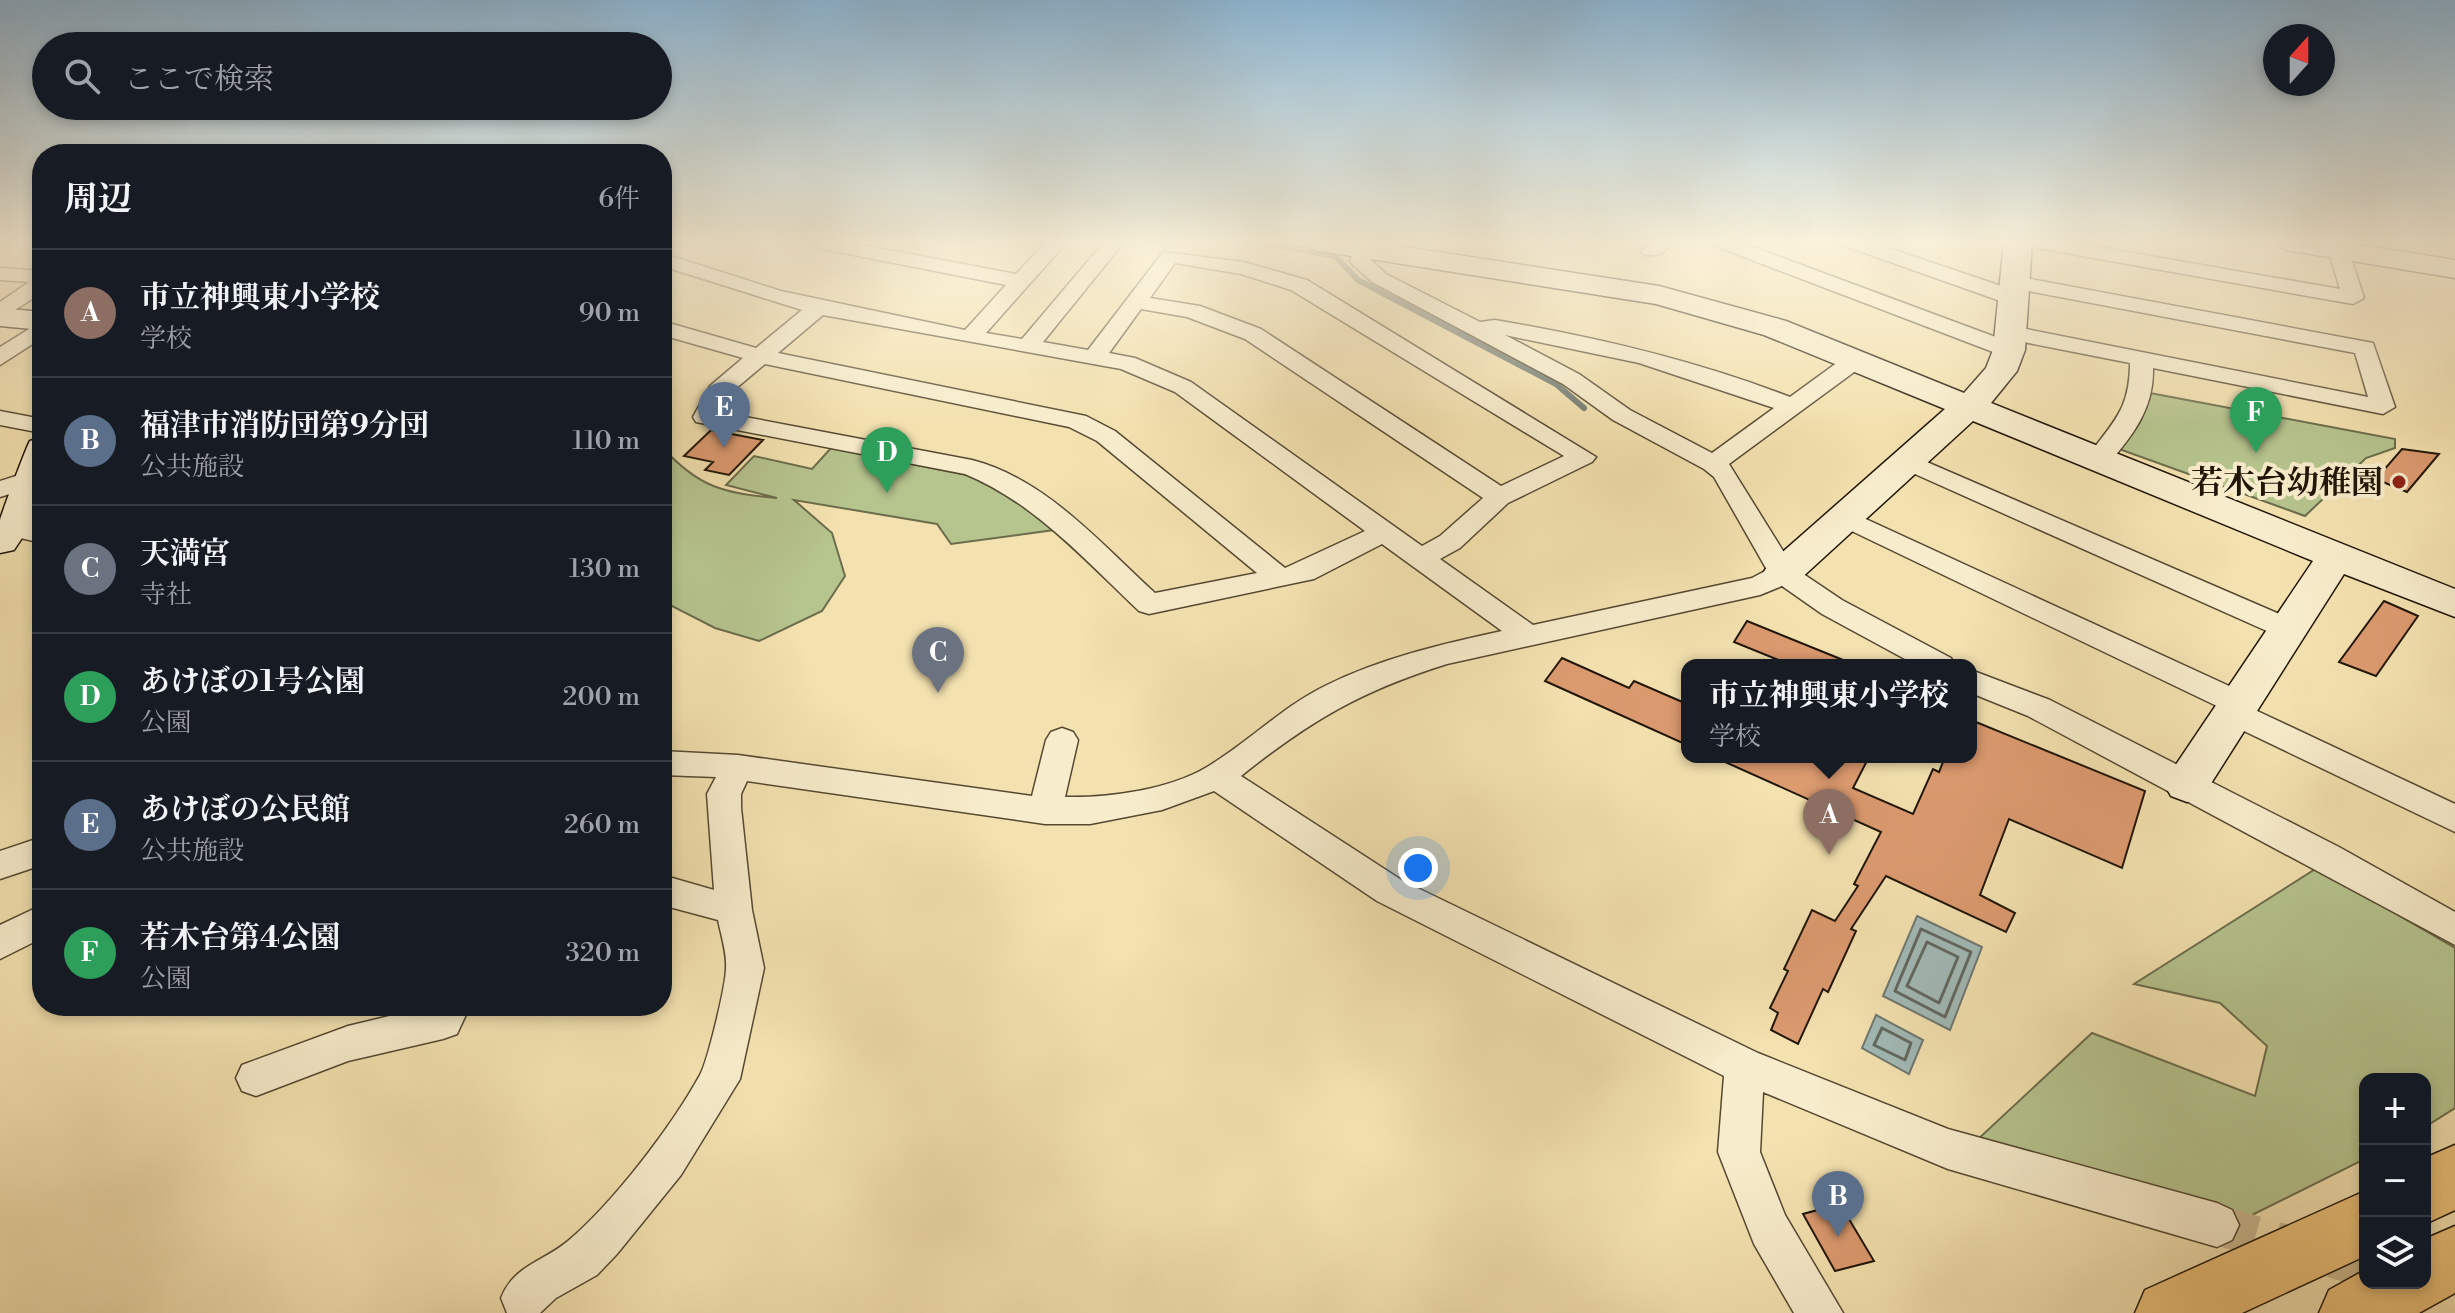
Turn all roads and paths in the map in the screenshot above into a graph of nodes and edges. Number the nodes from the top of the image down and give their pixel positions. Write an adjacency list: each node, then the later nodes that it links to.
1 (805, 303): 12 (street)
2 (1002, 303): 18 (street)
3 (1063, 303): 20 (street)
4 (1134, 303): 22 (street)
5 (1143, 303): 36 (street)
6 (1331, 303): 36 (street)
7 (1426, 303): 15 (street)
8 (1688, 303): 24 (street)
9 (1898, 303): 19 (street)
10 (2013, 303): 19 (street)
11 (2094, 303): 25 (street)
12 (819, 307): 18 (street); 21 (street)
13 (0, 315): 14 (street)
14 (32, 320)
15 (1473, 329): 27 (street); 32 (street)
16 (672, 331): 21 (street)
17 (32, 335): 23 (street)
18 (972, 335): 20 (street)
19 (2010, 342): 25 (street); 26 (street)
20 (1029, 345): 22 (street)
21 (761, 356): 43 (street); 43 (street)
22 (1094, 357): 38 (street)
23 (0, 358)
24 (1857, 359): 26 (street); 27 (street)
25 (2141, 359): 30 (street)
26 (1969, 405): 30 (street); 31 (street)
27 (1794, 407): 32 (street)
28 (0, 418): 29 (street)
29 (32, 424)
30 (2100, 458): 40 (street)
31 (1906, 461): 37 (street); 45 (street)
32 (1713, 464): 42 (street)
33 (32, 468): 35 (street)
34 (32, 488): 39 (street)
35 (0, 489)
36 (1499, 497): 41 (street)
37 (1844, 517): 42 (street); 49 (street)
38 (1382, 533): 41 (street); 43 (street)
39 (18, 535)
40 (2337, 554): 44 (street); 45 (street)
41 (1419, 559): 46 (street)
42 (1783, 573): 46 (street); 47 (street)
43 (1279, 577)
44 (2455, 604)
45 (2288, 629): 49 (street)
46 (1527, 635): 53 (street)
47 (1929, 659)
48 (1977, 683): 54 (street)
49 (2237, 708): 54 (street); 56 (street)
50 (1062, 740): 55 (street)
51 (672, 763): 52 (street)
52 (738, 767): 55 (street); 60 (street)
53 (1217, 777): 55 (street); 65 (street)
54 (2187, 784): 62 (street)
55 (1045, 811)
56 (2455, 819)
57 (32, 854): 58 (street)
58 (0, 865)
59 (672, 893): 60 (street)
60 (734, 910): 74 (street)
61 (32, 925): 63 (street)
62 (2455, 930)
63 (0, 943)
64 (446, 1016): 66 (street)
65 (1744, 1066): 69 (street); 75 (street)
66 (256, 1078)
67 (2455, 1175): 68 (highway)
68 (2431, 1189)
69 (2217, 1225)
70 (2359, 1226): 76 (highway)
71 (2455, 1258): 72 (highway)
72 (2431, 1271)
73 (2397, 1289): 77 (highway)
74 (523, 1298)
75 (1820, 1313)
76 (2168, 1313)
77 (2352, 1313)

